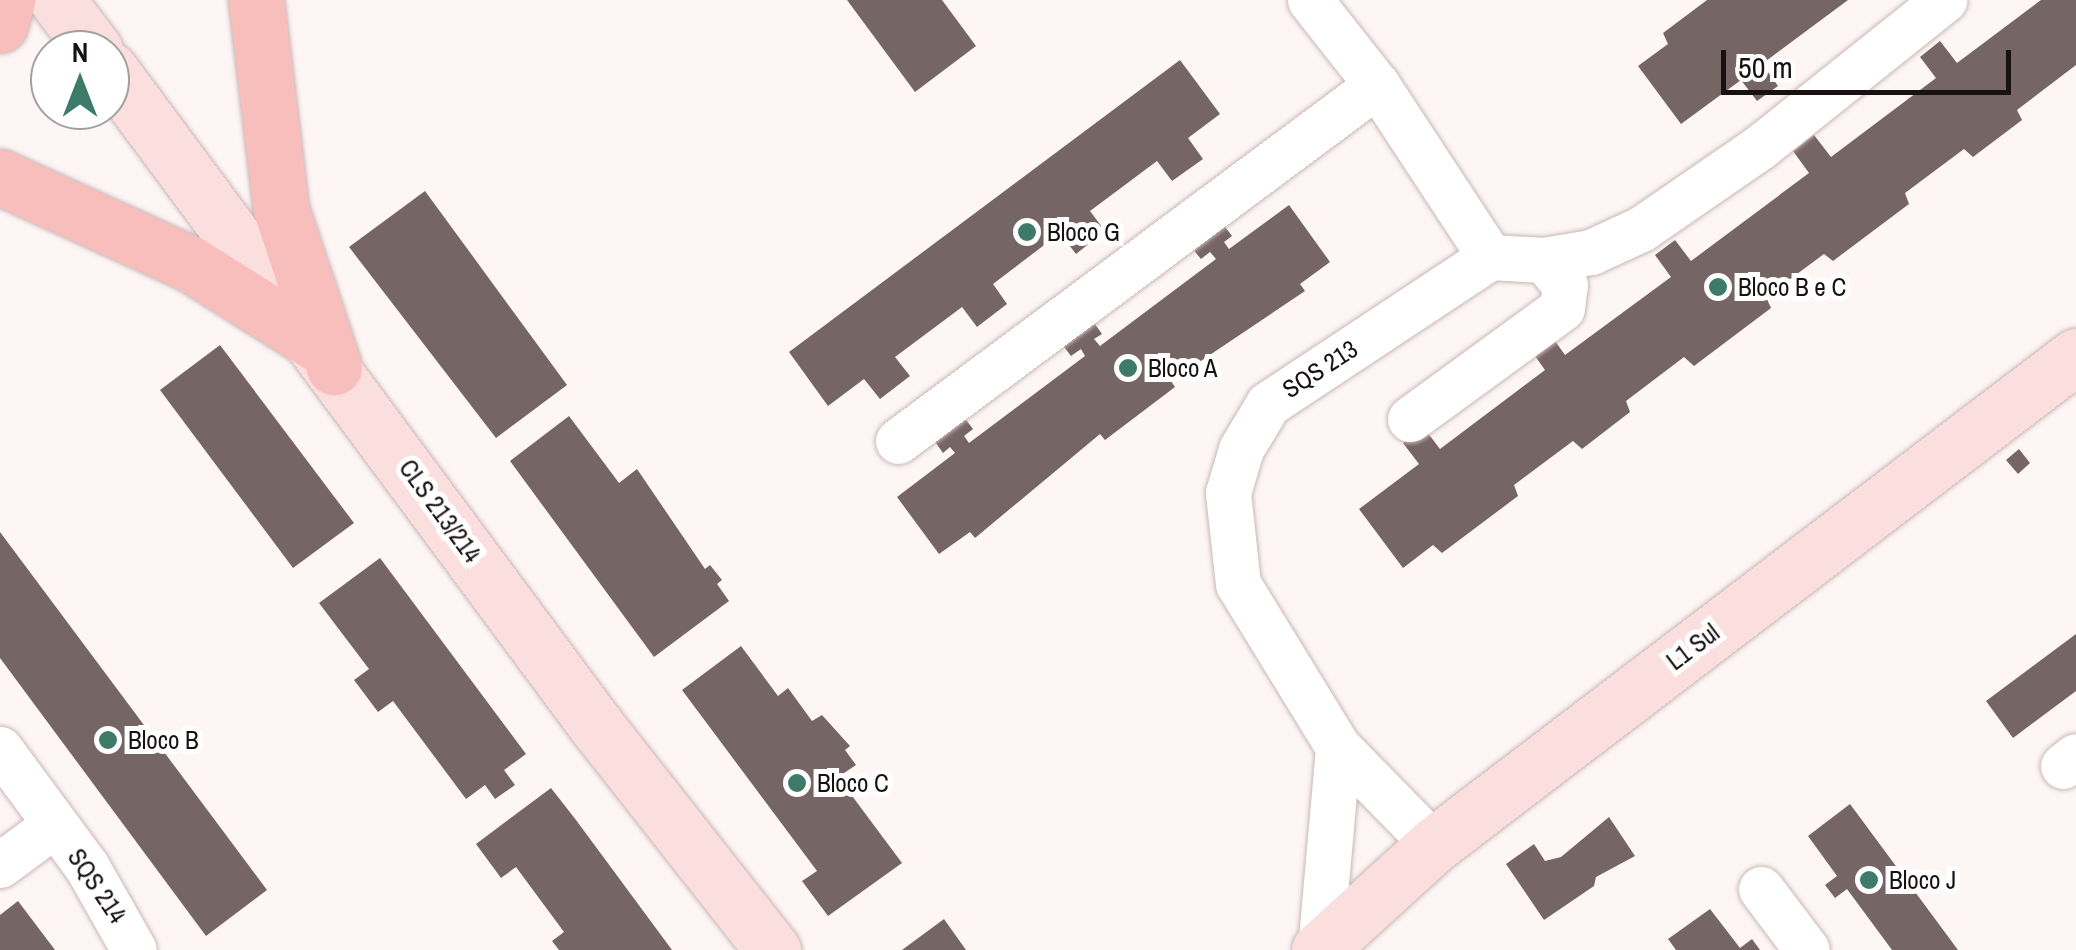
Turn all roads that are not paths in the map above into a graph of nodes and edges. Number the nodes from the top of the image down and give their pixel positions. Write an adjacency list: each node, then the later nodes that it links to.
1 (7, 0): 6 (main road)
2 (57, 0): 7 (street)
3 (256, 0): 13 (main road)
4 (1310, 0): 8 (street)
5 (1944, 0): 12 (street)
6 (0, 25)
7 (80, 30)
8 (1377, 85): 11 (street); 16 (street)
9 (130, 97): 13 (street, CLS 213/214)
10 (0, 177): 13 (main road)
11 (1490, 257): 12 (street); 17 (street, SQS 213)
12 (1544, 260): 15 (street)
13 (325, 355): 24 (street, CLS 213/214)
14 (2076, 356): 20 (street, L1 Sul)
15 (1410, 418)
16 (898, 441)
17 (1338, 747): 20 (street, SQS 213); 25 (street)
18 (0, 748): 19 (street, SQS 214)
19 (54, 826): 21 (street, SQS 214); 23 (street, SQS 214)
20 (1434, 845): 25 (street, L1 Sul)
21 (0, 865)
22 (1761, 889): 26 (street)
23 (134, 950)
24 (773, 950)
25 (1319, 950)
26 (1807, 950)

